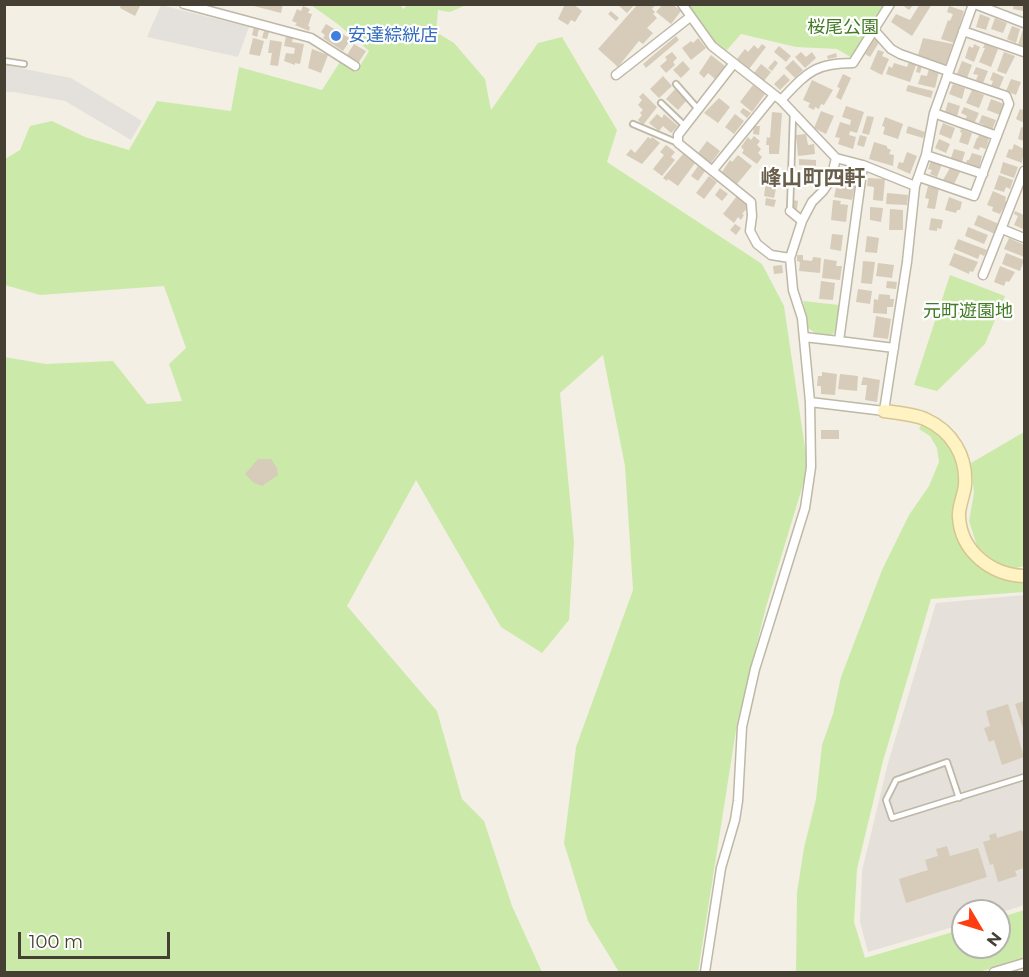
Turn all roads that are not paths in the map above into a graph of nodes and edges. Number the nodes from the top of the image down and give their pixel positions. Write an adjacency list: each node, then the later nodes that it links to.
1 (184, 4): 13 (street)
2 (682, 4): 5 (street)
3 (890, 4): 7 (street)
4 (974, 4): 6 (street); 8 (street)
5 (690, 17): 11 (street); 15 (street)
6 (1024, 23)
7 (874, 30): 14 (street); 17 (street)
8 (963, 30): 9 (street); 14 (street)
9 (1024, 51)
10 (4, 61): 12 (lane)
11 (734, 63): 17 (street); 19 (street)
12 (24, 64)
13 (355, 66)
14 (947, 74): 20 (street); 24 (street)
15 (616, 75)
16 (676, 84): 19 (lane)
17 (778, 97): 21 (street); 29 (street)
18 (661, 103): 23 (lane)
19 (698, 109): 23 (street)
20 (934, 113): 24 (street); 26 (street)
21 (794, 114): 27 (street); 33 (lane)
22 (633, 124): 25 (lane)
23 (685, 126): 25 (street)
24 (997, 136): 31 (street)
25 (678, 143): 29 (street)
26 (926, 155): 31 (street); 32 (street)
27 (836, 158): 28 (street); 34 (street)
28 (863, 165): 32 (street); 40 (street)
29 (713, 170): 37 (street)
30 (1024, 171): 35 (street)
31 (983, 174): 32 (street)
32 (917, 182): 41 (street)
33 (790, 211): 34 (street)
34 (802, 221): 37 (street)
35 (1002, 229): 36 (street); 38 (street)
36 (1024, 238)
37 (790, 258): 39 (street)
38 (983, 275)
39 (804, 337): 40 (street); 42 (street)
40 (839, 340): 41 (street)
41 (894, 348): 43 (street)
42 (810, 402): 43 (street); 48 (street)
43 (884, 411): 44 (street)
44 (1024, 576)
45 (1024, 777): 46 (lane)
46 (959, 798): 46 (lane)
47 (1024, 963): 49 (street)
48 (705, 972)
49 (994, 972)

